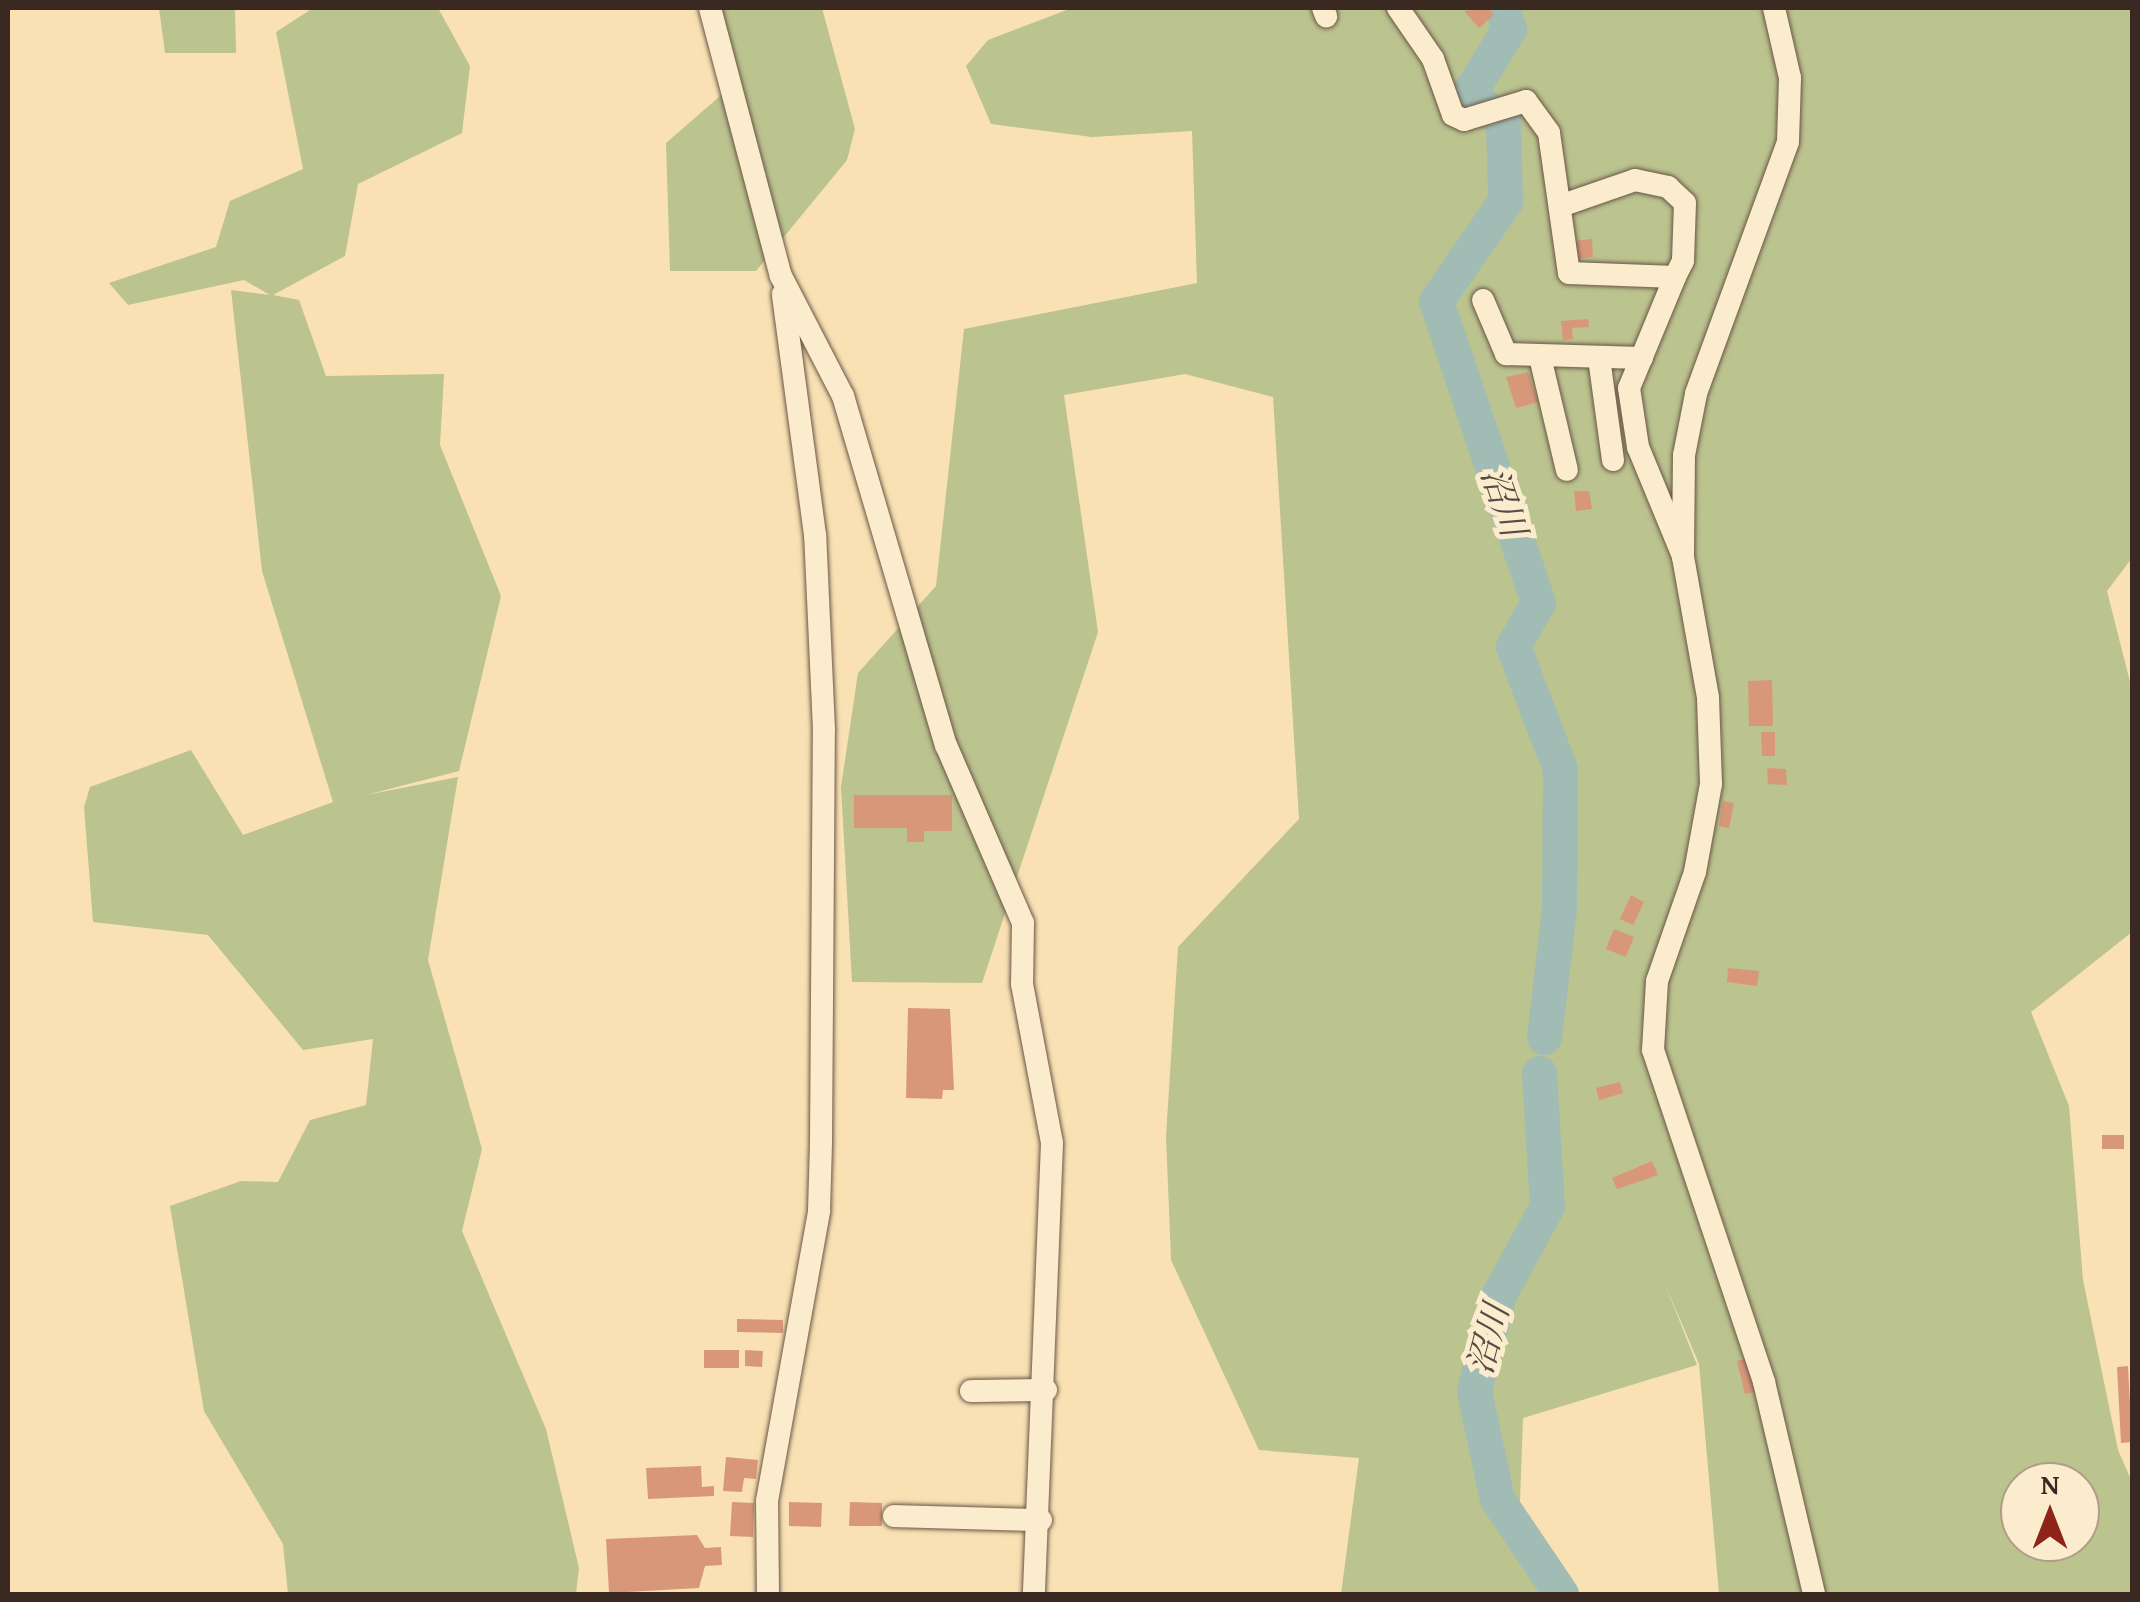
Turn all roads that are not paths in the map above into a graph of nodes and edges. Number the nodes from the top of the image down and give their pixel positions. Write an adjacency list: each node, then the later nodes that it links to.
1 (710, 8): 5 (street)
2 (1398, 8): 4 (street)
3 (1774, 8): 13 (street)
4 (1562, 205): 6 (street); 6 (street)
5 (781, 276): 14 (street); 18 (street)
6 (1675, 276): 10 (street)
7 (1483, 300): 8 (street)
8 (1540, 357): 9 (street); 12 (street)
9 (1599, 358): 10 (street); 11 (street)
10 (1642, 358): 13 (street)
11 (1612, 460)
12 (1566, 470)
13 (1684, 557): 20 (street)
14 (1046, 1390): 15 (street); 17 (street)
15 (972, 1392)
16 (894, 1516): 17 (street)
17 (1041, 1520): 19 (street)
18 (768, 1594)
19 (1034, 1594)
20 (1814, 1594)

